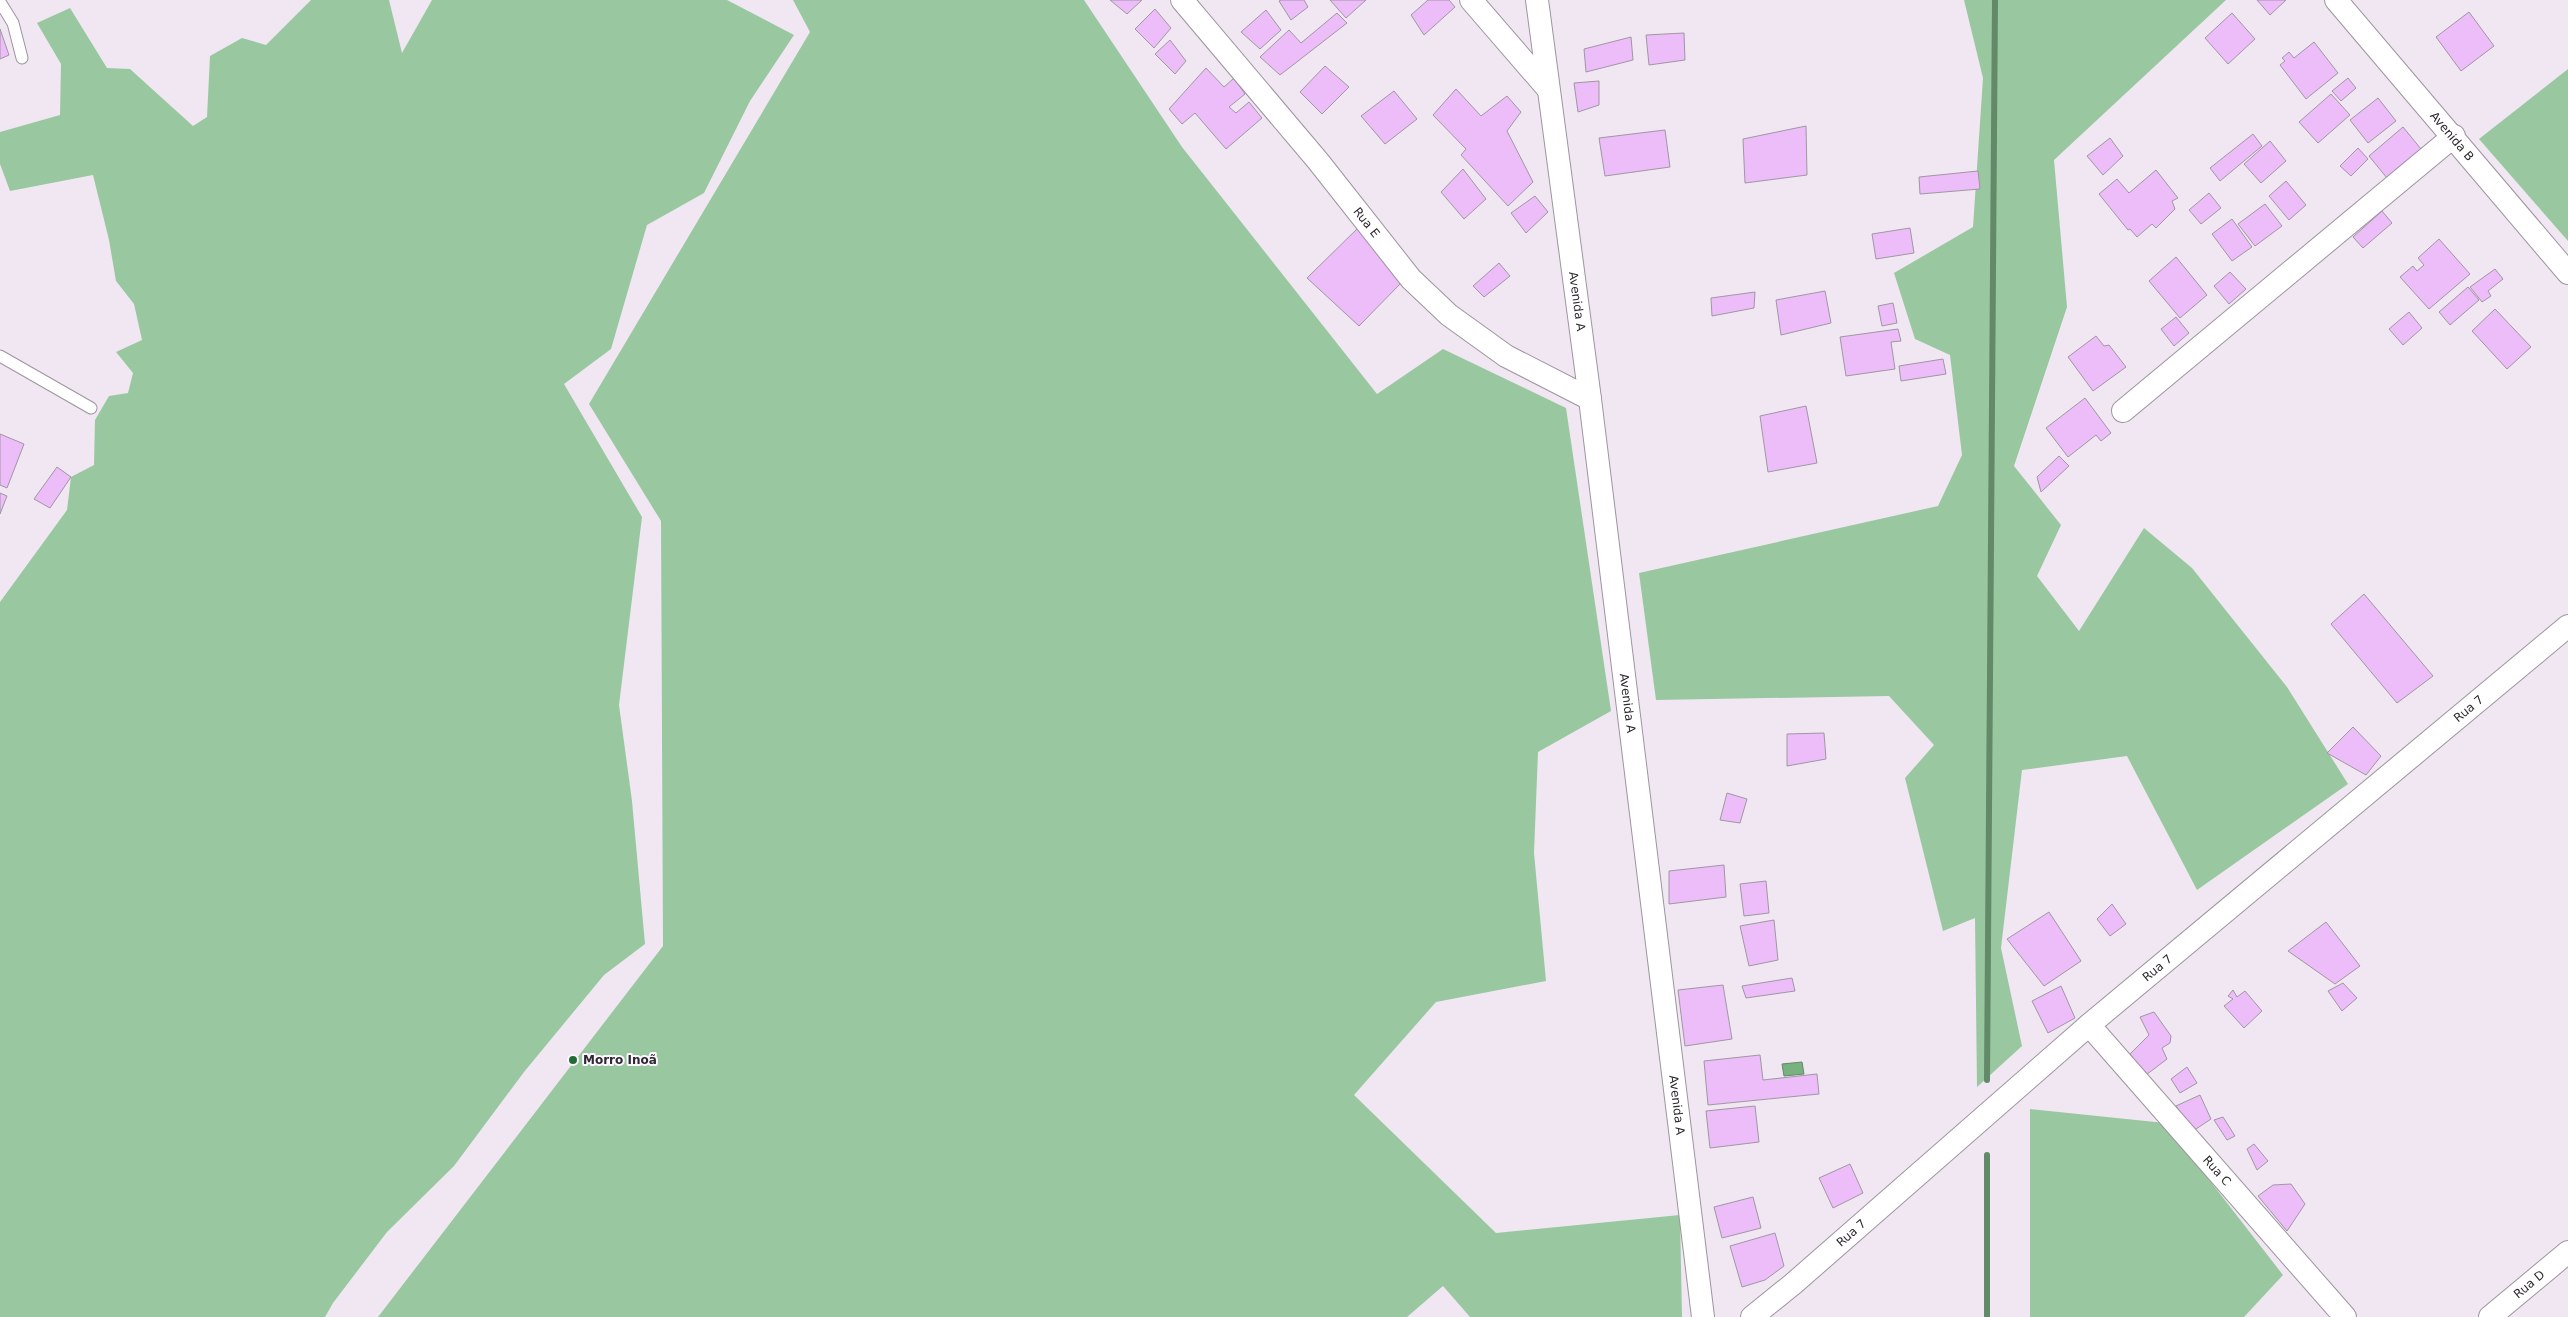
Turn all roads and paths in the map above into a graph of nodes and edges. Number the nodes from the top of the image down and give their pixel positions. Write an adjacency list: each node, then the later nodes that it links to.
1 (1182, 0): 11 (street, Rua E)
2 (1471, 0): 7 (street)
3 (1537, 0): 7 (street, Avenida A)
4 (2336, 0): 8 (street, Avenida B)
5 (0, 2): 6 (lane)
6 (22, 58)
7 (1548, 89): 11 (street, Avenida A)
8 (2454, 136): 9 (street, Avenida B); 13 (street)
9 (2568, 273)
10 (0, 356): 12 (lane)
11 (1590, 399): 17 (street, Avenida A)
12 (92, 408)
13 (2123, 411)
14 (2568, 626): 15 (street, Rua 7)
15 (2089, 1025): 18 (street, Rua 7); 19 (street, Rua C)
16 (2568, 1252): 20 (street, Rua D)
17 (1703, 1317)
18 (1752, 1317)
19 (2345, 1317)
20 (2490, 1317)

